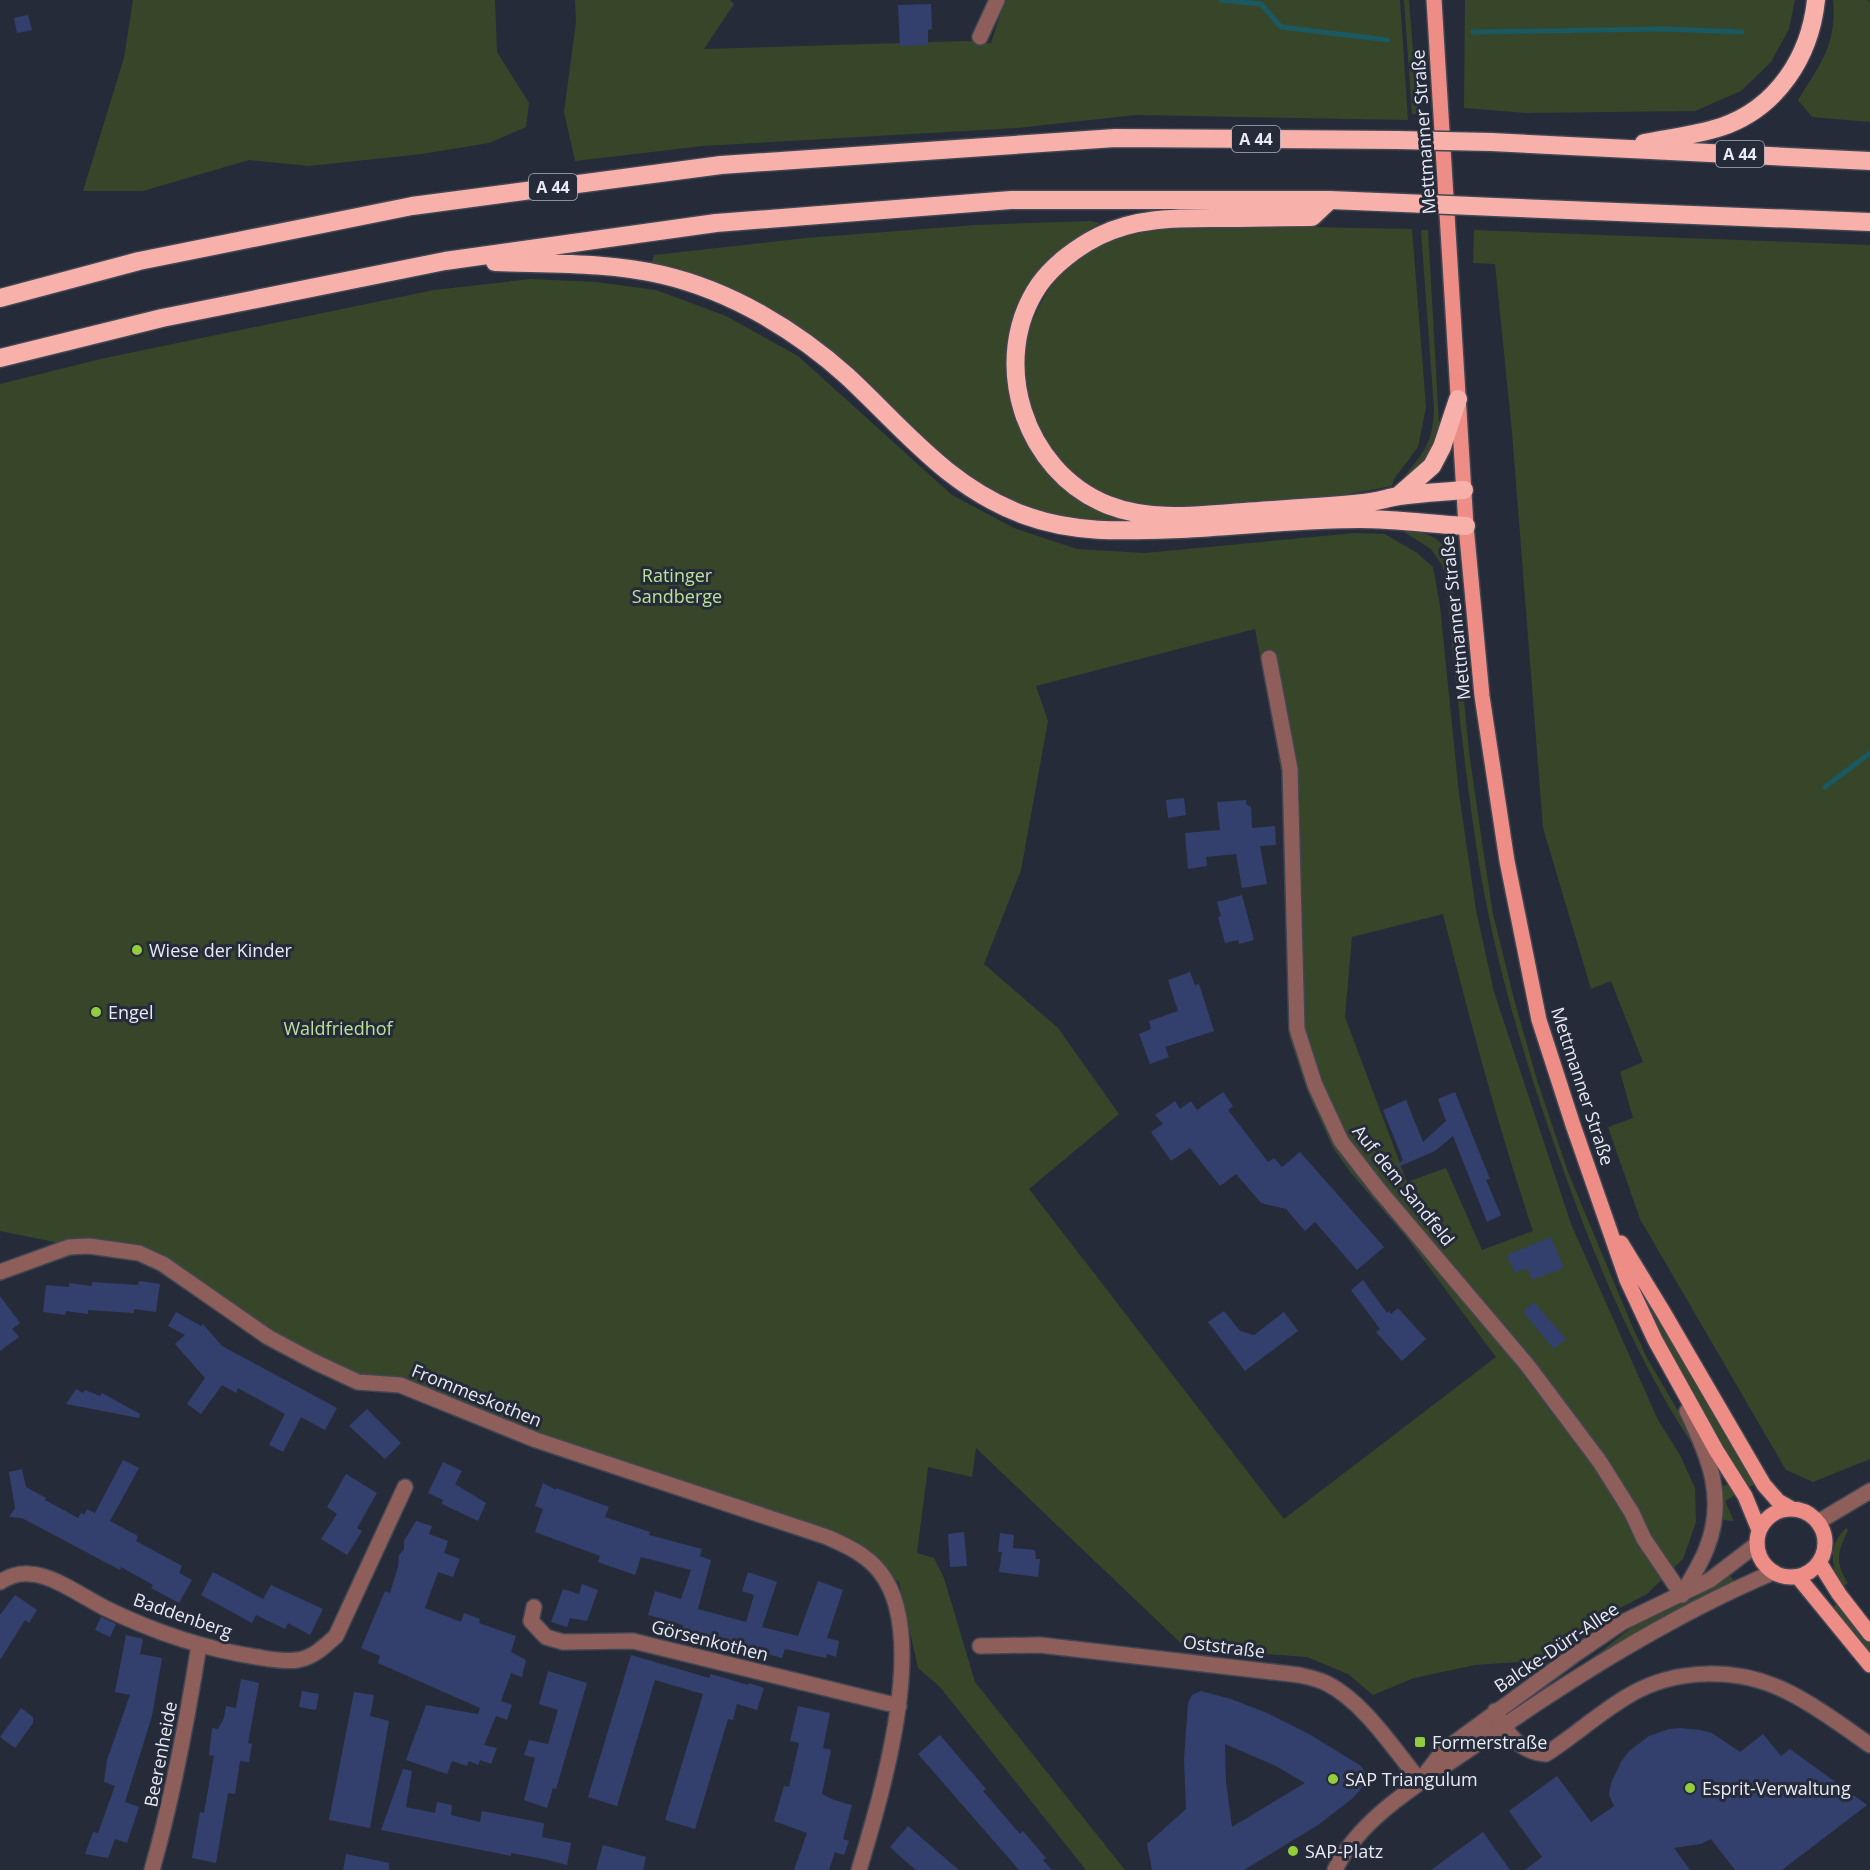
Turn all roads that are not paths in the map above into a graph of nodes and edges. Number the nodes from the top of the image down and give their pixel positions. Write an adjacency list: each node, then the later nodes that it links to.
1 (997, 0): 4 (street)
2 (1434, 0): 12 (main road, Mettmanner Straße)
3 (1816, 0): 5 (highway)
4 (980, 37)
5 (1609, 150): 6 (highway, A 44); 10 (highway, A 44, bridge)
6 (1870, 161)
7 (1330, 200): 8 (highway, bridge); 9 (highway); 14 (highway)
8 (1870, 222)
9 (445, 261): 11 (highway); 15 (highway)
10 (0, 298)
11 (0, 358)
12 (1458, 399): 13 (main road, Mettmanner Straße); 14 (highway)
13 (1464, 490): 14 (highway); 15 (main road, Mettmanner Straße)
14 (1398, 496)
15 (1466, 526): 17 (main road, Mettmanner Straße)
16 (1269, 658): 29 (street, Auf dem Sandfeld)
17 (1604, 1217): 19 (main road, Mettmanner Straße); 22 (main road, Mettmanner Straße)
18 (0, 1272): 35 (street, Frommeskothen)
19 (1655, 1340): 24 (main road, Mettmanner Straße); 29 (street)
20 (405, 1487): 32 (street, Baddenberg)
21 (1870, 1491): 23 (street)
22 (1792, 1509): 23 (main road); 24 (main road)
23 (1818, 1522): 25 (main road)
24 (1758, 1537): 26 (main road); 29 (street, Balcke-Dürr-Allee)
25 (1820, 1562): 27 (main road); 31 (main road)
26 (1774, 1572): 27 (main road); 37 (street, Balcke-Dürr-Allee)
27 (1798, 1577): 34 (main road)
28 (0, 1582): 32 (street, Baddenberg)
29 (1682, 1595): 36 (street, Balcke-Dürr-Allee)
30 (534, 1606): 35 (street, Görsenkothen)
31 (1870, 1635)
32 (199, 1645): 40 (street, Beerenheide)
33 (980, 1646): 39 (street, Oststraße)
34 (1870, 1665)
35 (899, 1707): 41 (street)
36 (1495, 1711): 37 (street); 39 (street, Balcke-Dürr-Allee)
37 (1503, 1726): 38 (street); 39 (street, Balcke-Dürr-Allee)
38 (1870, 1745)
39 (1420, 1781): 42 (street, Balcke-Dürr-Allee)
40 (152, 1870)
41 (859, 1870)
42 (1335, 1870)

